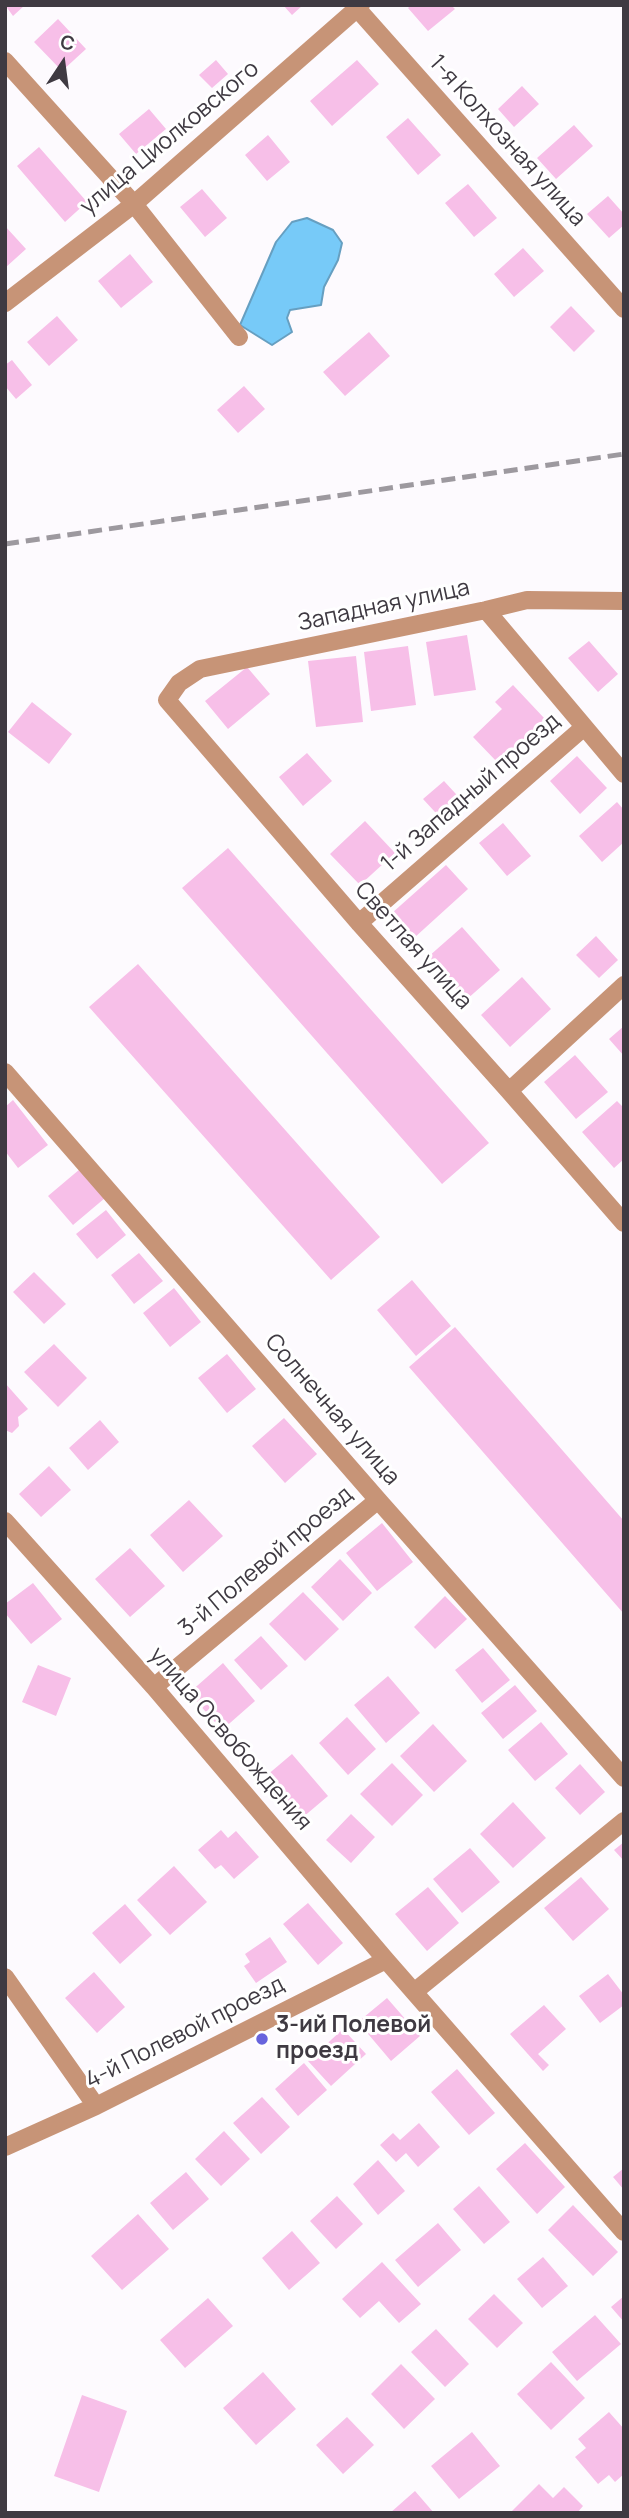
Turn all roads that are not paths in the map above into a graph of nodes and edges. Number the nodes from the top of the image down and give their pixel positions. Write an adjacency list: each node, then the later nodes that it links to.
1 (357, 6): 3 (street, улица Циолковского); 5 (street, 1-я Колхозная улица)
2 (5, 61): 3 (street)
3 (134, 204): 4 (street, улица Циолковского); 6 (street)
4 (5, 303)
5 (624, 309)
6 (239, 337)
7 (624, 601): 8 (street, Западная улица)
8 (486, 610): 9 (street, Западная улица); 10 (street)
9 (167, 700): 12 (street, Светлая улица)
10 (583, 728): 11 (street); 12 (street, 1-й Западный проезд)
11 (624, 774)
12 (359, 923): 15 (street, Светлая улица)
13 (624, 985): 15 (street)
14 (5, 1072): 17 (street, Солнечная улица)
15 (509, 1091): 16 (street, Светлая улица)
16 (624, 1223)
17 (378, 1500): 19 (street, 3-й Полевой проезд); 20 (street, Солнечная улица)
18 (5, 1521): 19 (street, улица Освобождения)
19 (154, 1687): 22 (street, улица Освобождения)
20 (624, 1778)
21 (624, 1821): 24 (street)
22 (386, 1960): 24 (street, улица Освобождения); 25 (street, 4-й Полевой проезд)
23 (5, 1977): 25 (street)
24 (414, 1992): 27 (street, улица Освобождения)
25 (96, 2106): 26 (street, 4-й Полевой проезд)
26 (5, 2147)
27 (624, 2232)

